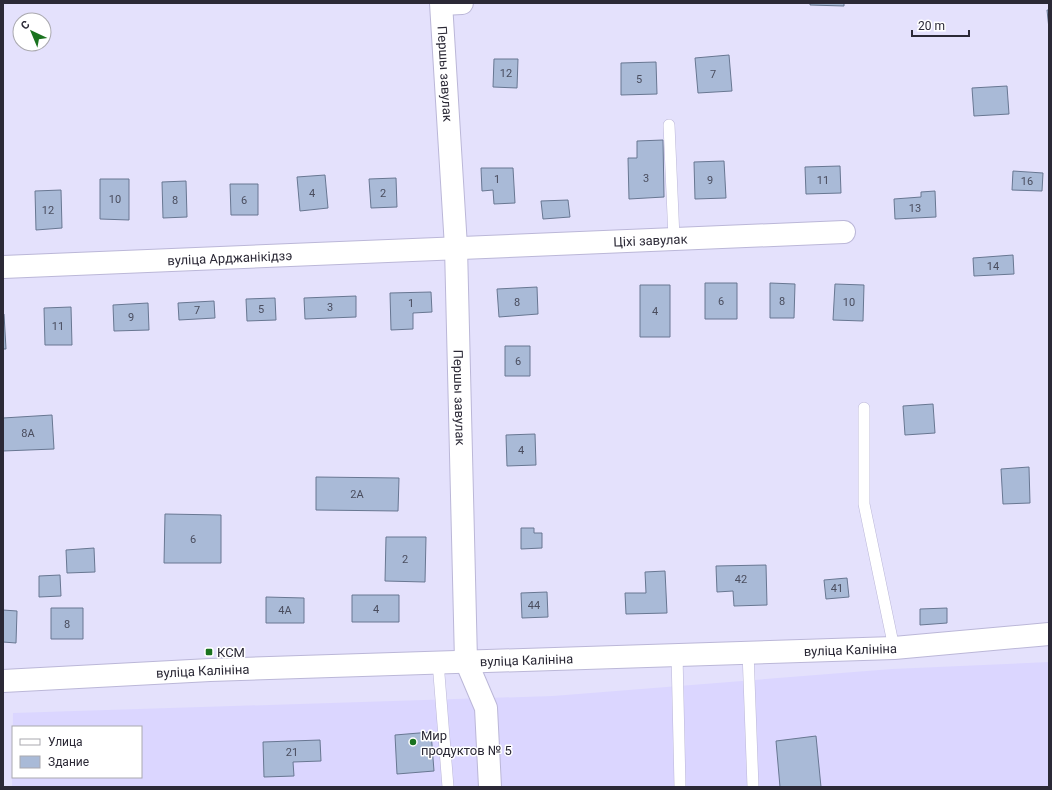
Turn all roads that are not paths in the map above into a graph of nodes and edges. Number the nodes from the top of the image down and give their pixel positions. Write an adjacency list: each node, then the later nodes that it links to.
1 (448, 3): 5 (street, Першы завулак)
2 (669, 125): 4 (lane)
3 (844, 232): 4 (street, Ціхі завулак)
4 (674, 238): 5 (street, Ціхі завулак)
5 (456, 247): 6 (street, вуліца Арджанікідзэ); 12 (street, Першы завулак)
6 (3, 267)
7 (864, 408): 9 (lane)
8 (1049, 634): 9 (street, вуліца Калініна)
9 (894, 648): 10 (street, вуліца Калініна)
10 (748, 652): 11 (street, вуліца Калініна); 18 (lane)
11 (677, 654): 12 (street, вуліца Калініна); 17 (lane)
12 (466, 661): 13 (street, вуліца Калініна); 16 (street, Першы завулак)
13 (438, 662): 14 (street, вуліца Калініна); 15 (lane)
14 (3, 681)
15 (448, 787)
16 (490, 787)
17 (680, 787)
18 (754, 787)

